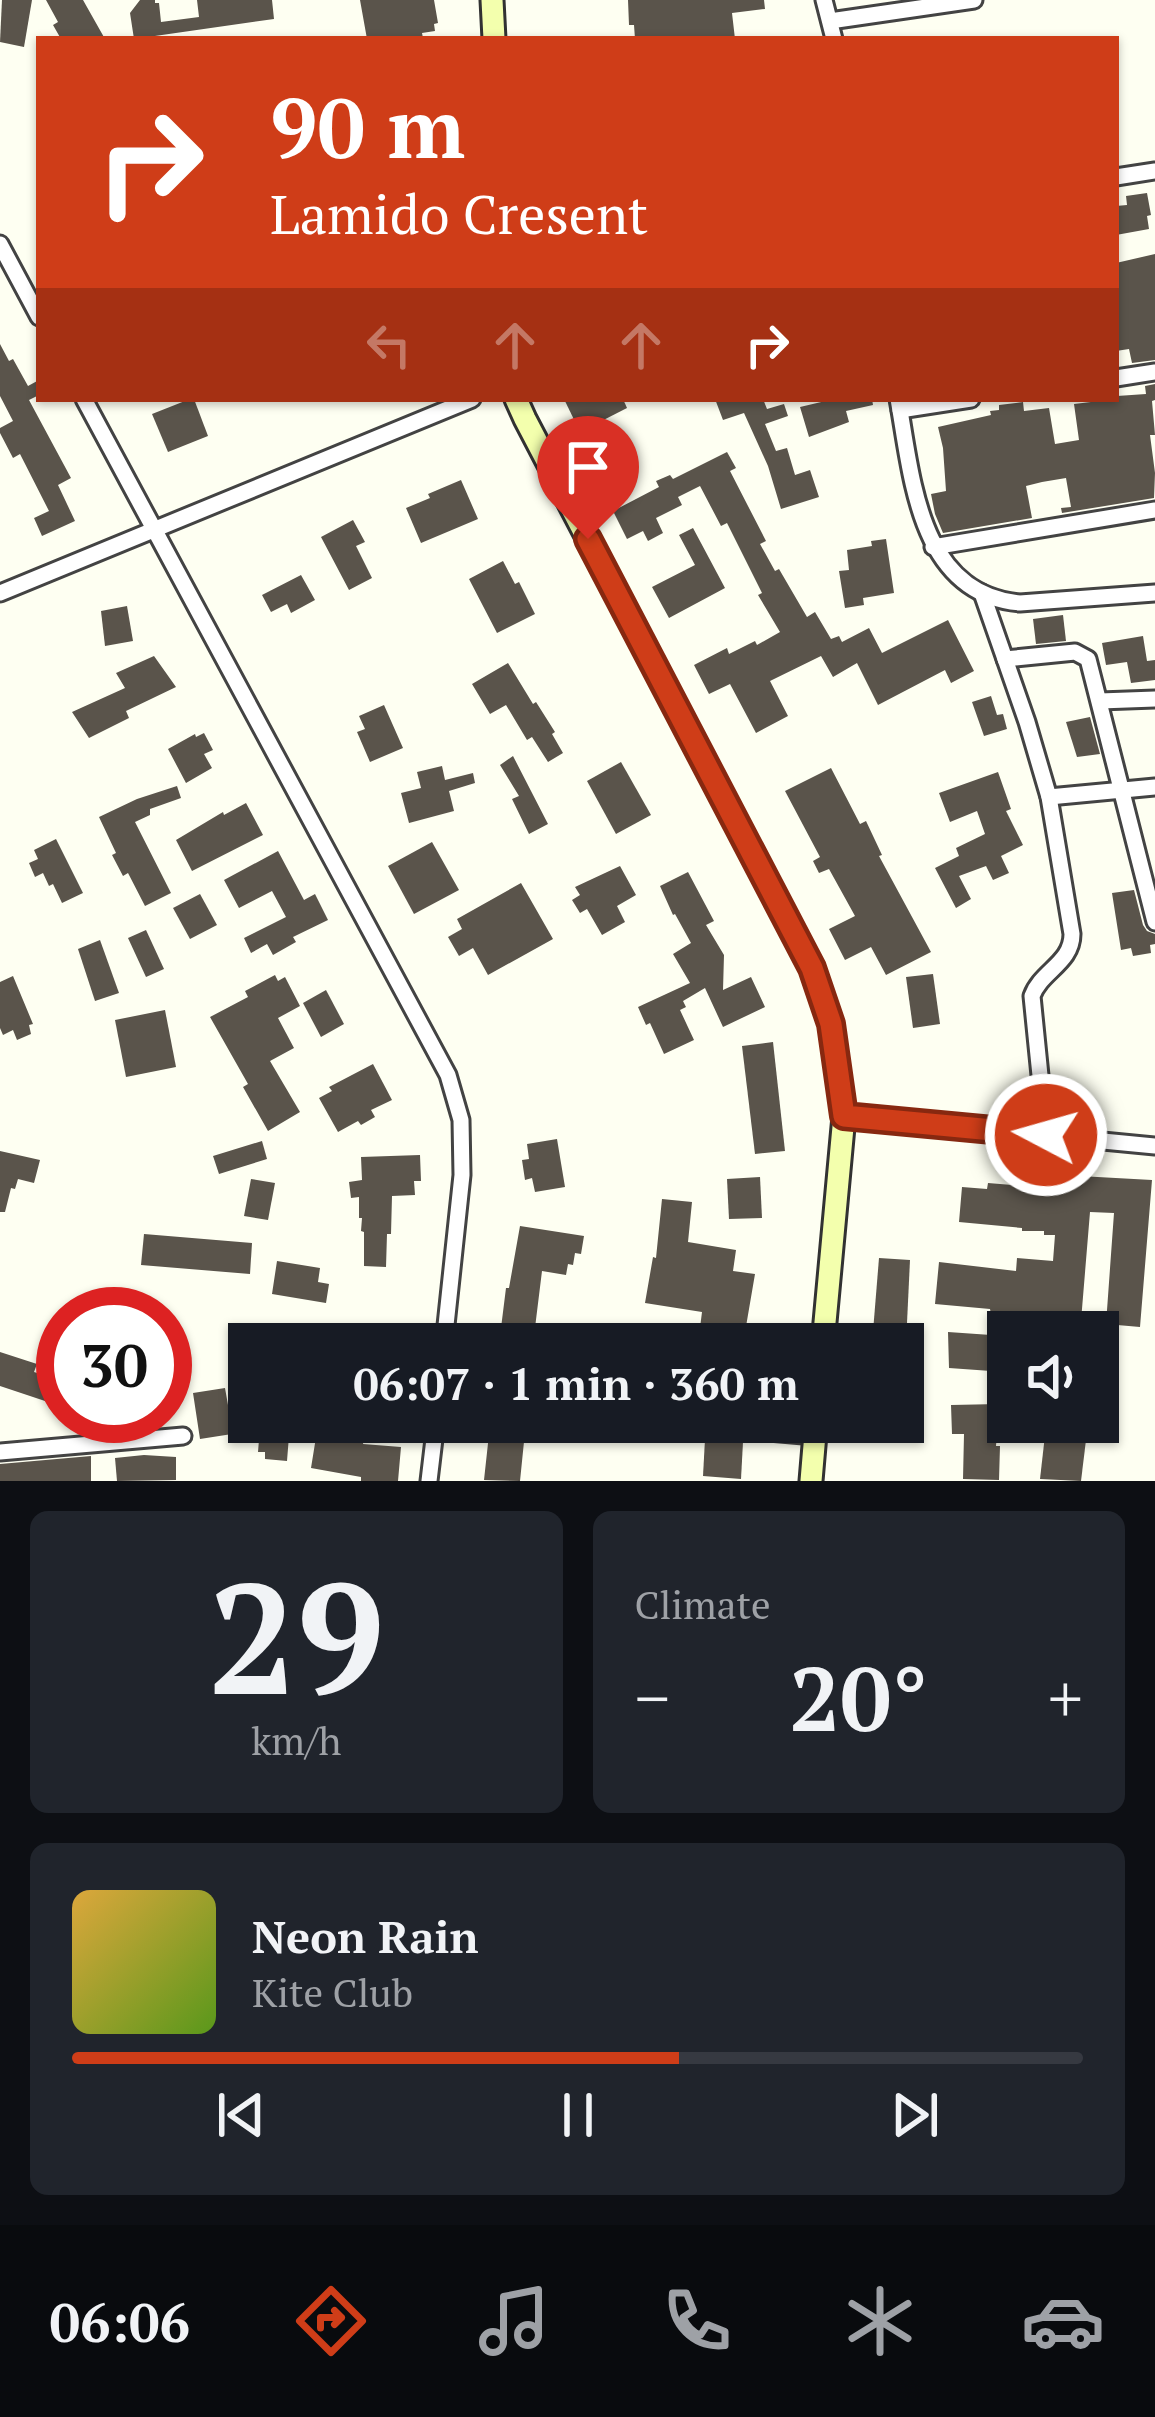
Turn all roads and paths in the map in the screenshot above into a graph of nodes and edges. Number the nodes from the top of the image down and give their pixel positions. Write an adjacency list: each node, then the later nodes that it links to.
1 (492, 0): 5 (street)
2 (824, 0): 4 (street)
3 (974, 0): 4 (street)
4 (830, 21): 6 (street)
5 (494, 36)
6 (833, 36)
7 (1155, 171): 8 (street)
8 (1119, 177)
9 (0, 244): 10 (street)
10 (36, 311)
11 (1155, 372): 12 (street)
12 (1119, 378)
13 (86, 402): 18 (street)
14 (465, 402): 18 (street)
15 (518, 402): 31 (street)
16 (899, 404): 19 (street)
17 (1155, 510): 19 (street)
18 (155, 527): 20 (street); 34 (street)
19 (933, 547): 21 (street)
20 (0, 592)
21 (982, 593): 22 (street); 23 (street)
22 (1155, 593)
23 (1005, 659): 25 (street); 28 (street)
24 (1155, 699): 25 (street)
25 (1100, 701): 27 (street)
26 (1155, 787): 27 (street)
27 (1120, 790): 28 (street); 29 (street)
28 (1048, 797): 32 (street)
29 (1149, 875): 30 (street)
30 (1155, 922)
31 (844, 1116): 32 (street); 35 (street)
32 (1046, 1135): 33 (street)
33 (1155, 1146)
34 (447, 1323)
35 (825, 1323)
36 (108, 1443): 39 (street)
37 (434, 1443): 40 (street)
38 (814, 1443): 41 (street)
39 (0, 1453)
40 (429, 1481)
41 (811, 1481)

